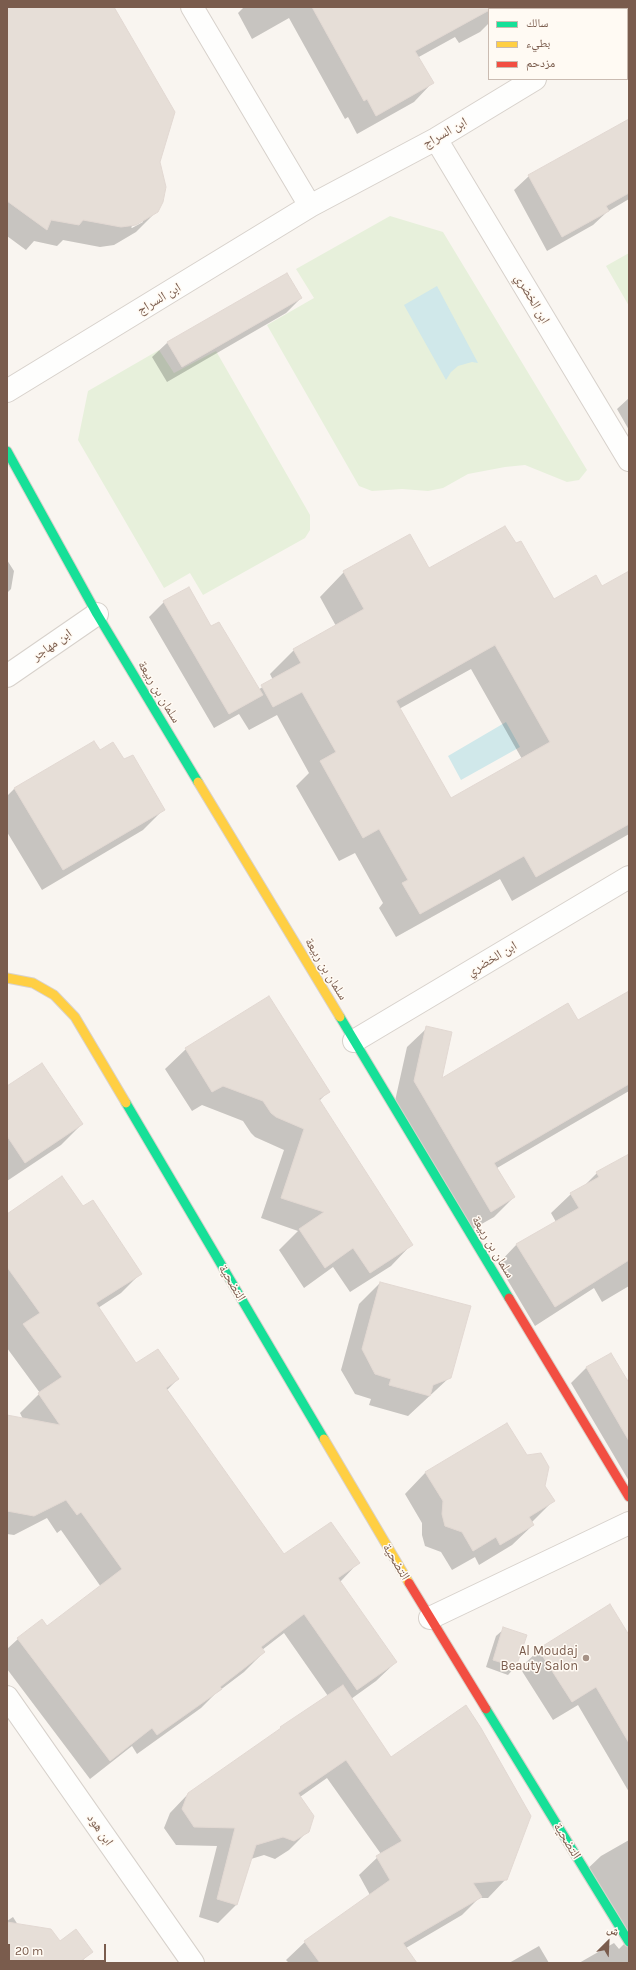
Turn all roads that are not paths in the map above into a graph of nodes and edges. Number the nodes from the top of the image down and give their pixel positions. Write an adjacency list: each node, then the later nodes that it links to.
1 (192, 7): 4 (street)
2 (534, 80): 3 (street, ابن السراج)
3 (436, 139): 4 (street, ابن السراج); 7 (street, ابن الخضري)
4 (310, 206): 5 (street, ابن السراج)
5 (7, 391)
6 (7, 451): 8 (street, سلمان بن ربيعة)
7 (629, 460)
8 (97, 614): 9 (street, ابن مهاجر); 12 (street, سلمان بن ربيعة)
9 (7, 676)
10 (629, 876): 12 (street, ابن الخضري)
11 (7, 978): 15 (street, التضحية)
12 (354, 1041): 13 (street, سلمان بن ربيعة)
13 (629, 1497)
14 (629, 1523): 15 (street)
15 (430, 1618): 17 (street, التضحية)
16 (7, 1697): 18 (street, ابن هود)
17 (629, 1942)
18 (193, 1963)

